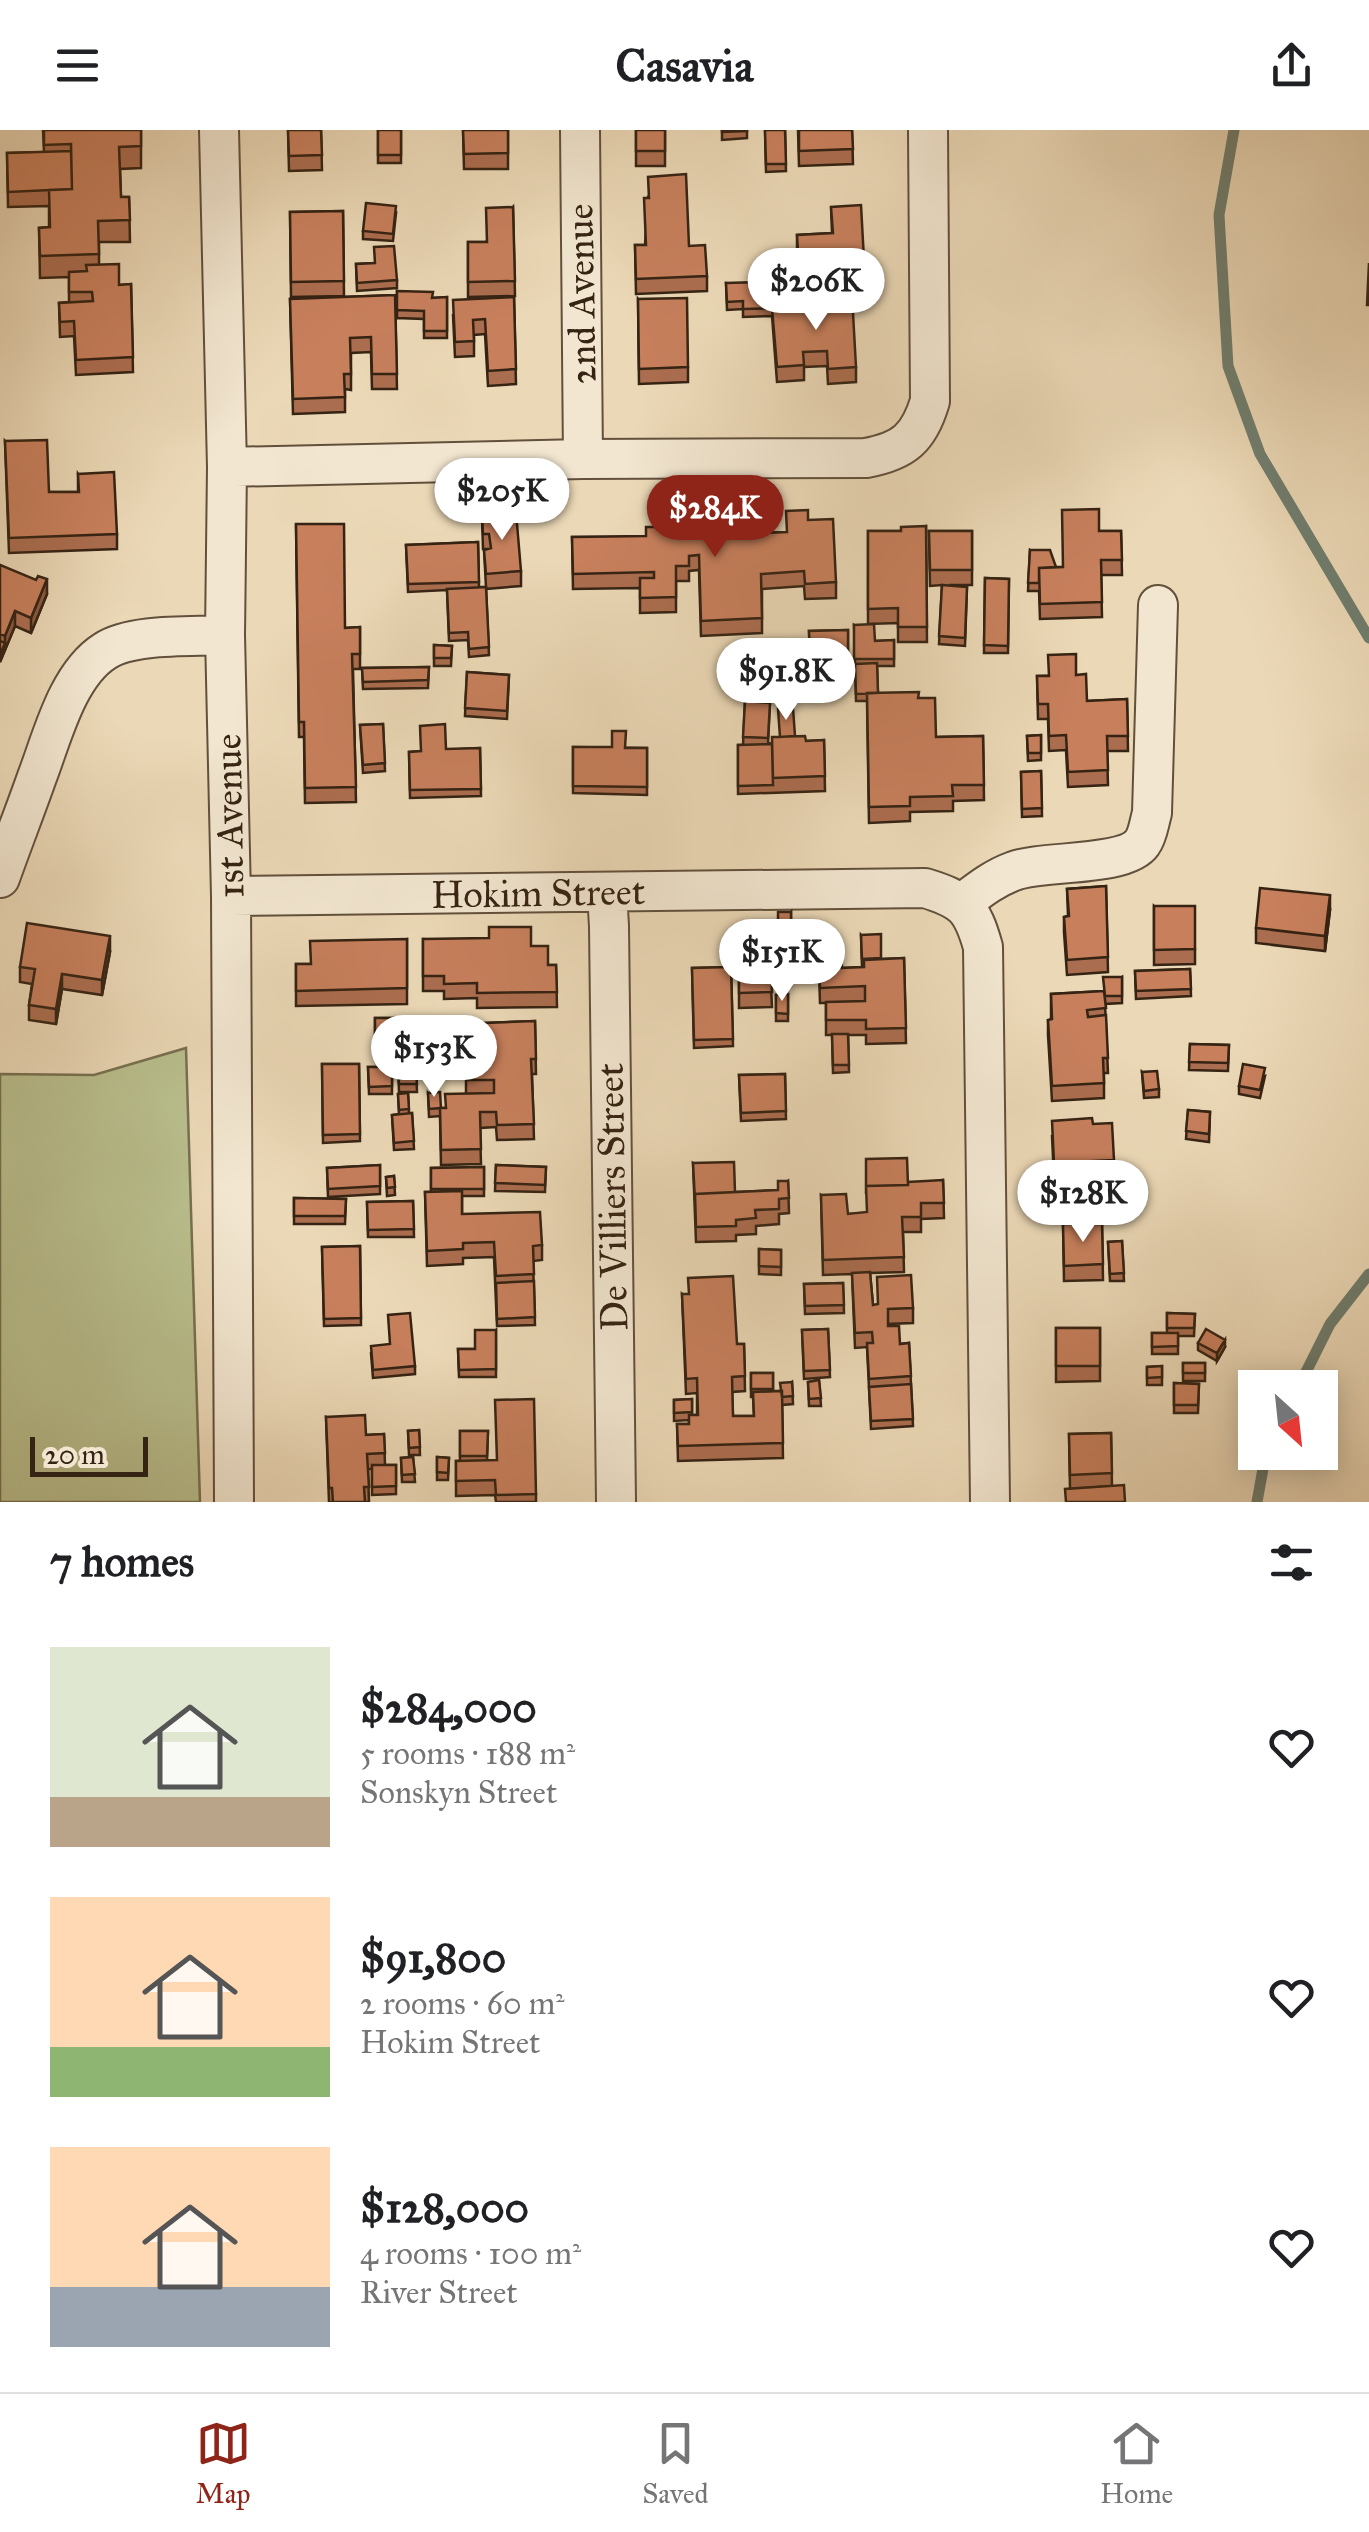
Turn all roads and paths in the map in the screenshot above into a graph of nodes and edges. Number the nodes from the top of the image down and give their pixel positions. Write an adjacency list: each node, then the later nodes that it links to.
1 (219, 130): 5 (street, 1st Avenue)
2 (580, 130): 4 (street, 2nd Avenue)
3 (928, 130): 4 (street)
4 (583, 459): 5 (street)
5 (227, 467): 7 (street, 1st Avenue)
6 (1158, 606): 11 (street)
7 (225, 635): 8 (street); 10 (street, 1st Avenue)
8 (0, 878)
9 (606, 892): 10 (street, Hokim Street); 11 (street, Hokim Street); 13 (street, De Villiers Street)
10 (231, 896): 12 (street, 1st Avenue)
11 (961, 904): 14 (street)
12 (234, 1502)
13 (616, 1502)
14 (990, 1502)

